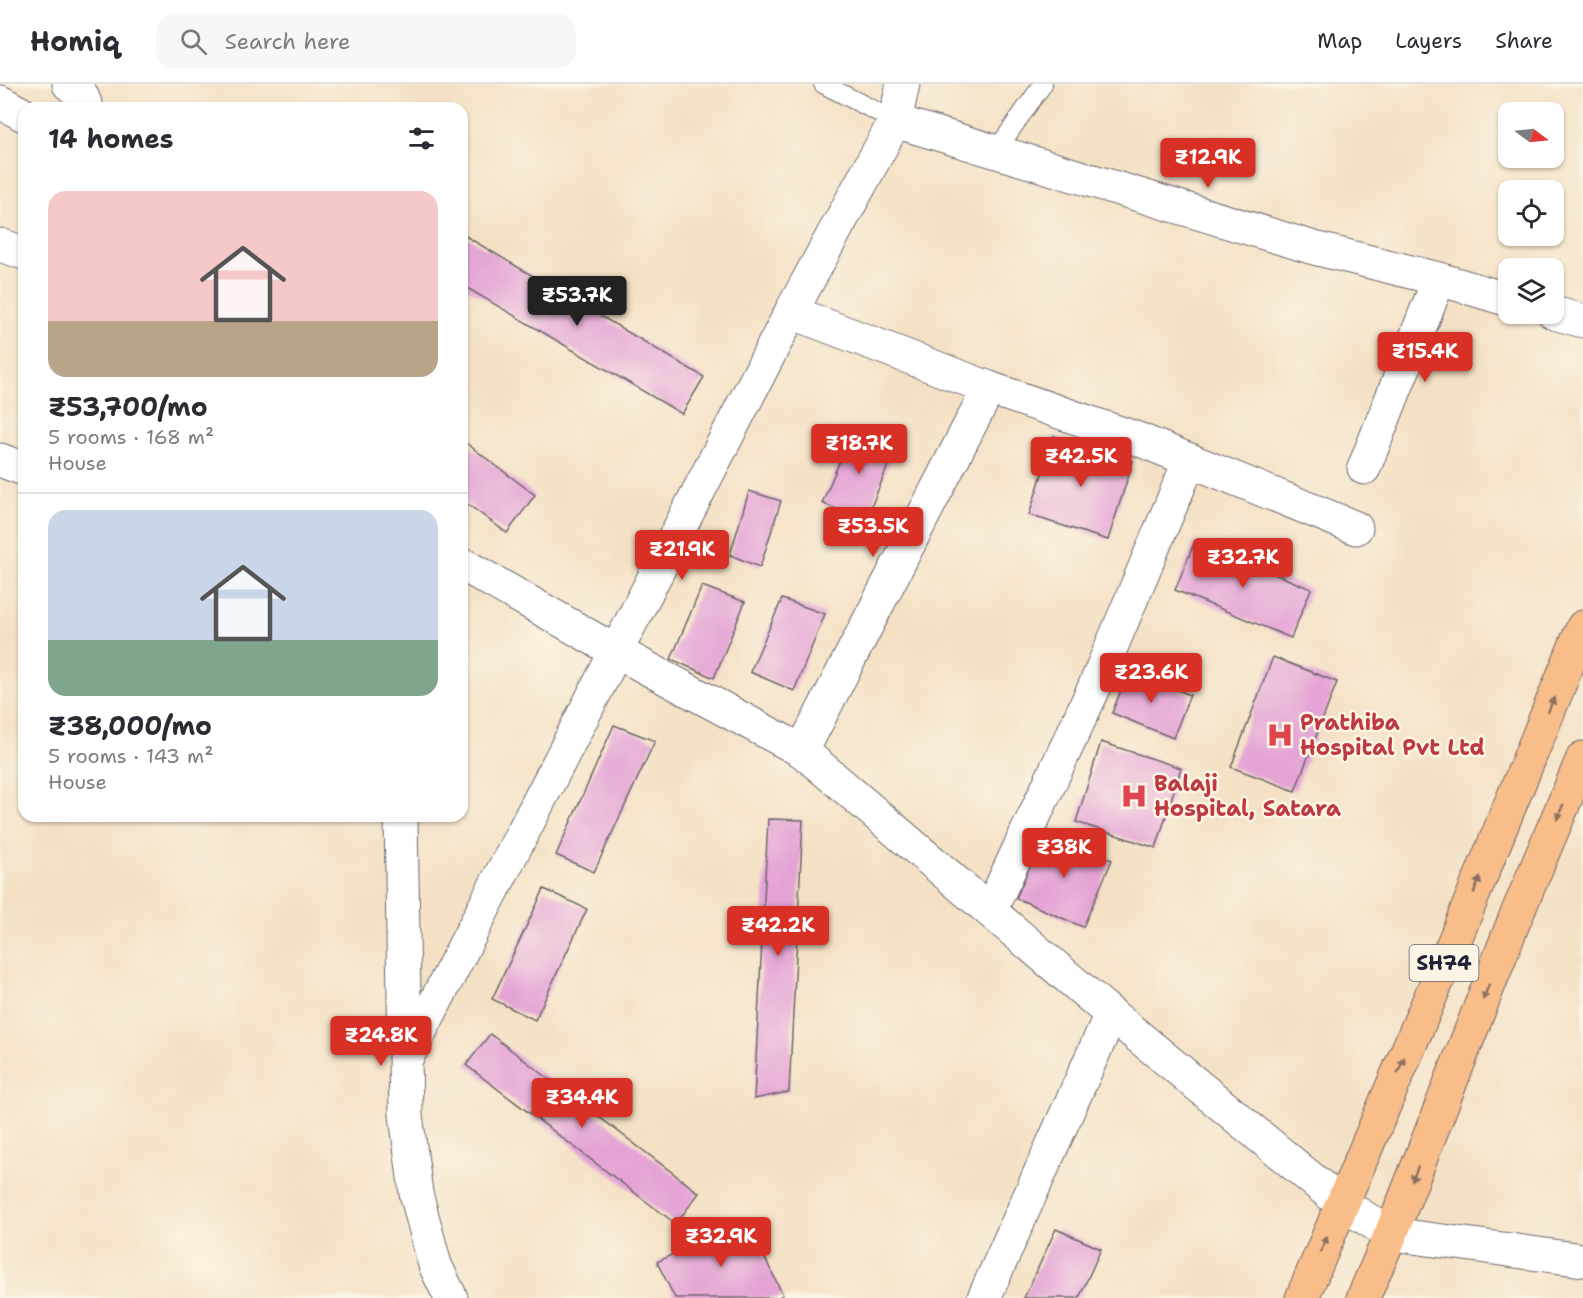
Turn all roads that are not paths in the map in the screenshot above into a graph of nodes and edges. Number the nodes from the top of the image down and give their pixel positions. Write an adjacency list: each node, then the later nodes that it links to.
1 (69, 84): 6 (street)
2 (823, 84): 8 (lane)
3 (903, 84): 8 (street)
4 (1042, 84): 9 (lane)
5 (0, 102): 7 (street)
6 (84, 102)
7 (18, 112)
8 (895, 121): 9 (street); 14 (street)
9 (996, 151): 12 (street)
10 (0, 245): 11 (street)
11 (18, 251)
12 (1438, 279): 13 (street); 21 (street)
13 (1498, 297)
14 (791, 312): 17 (street); 25 (street)
15 (1564, 316): 16 (street)
16 (1583, 321)
17 (988, 388): 19 (street); 26 (street)
18 (0, 460): 20 (street)
19 (1190, 460): 22 (street); 29 (street)
20 (18, 467)
21 (1364, 468)
22 (1356, 528)
23 (468, 567): 25 (street)
24 (1583, 627): 32 (main road, SH74, one-way to 24)
25 (617, 652): 26 (street); 31 (street)
26 (802, 752): 29 (street)
27 (1583, 758): 33 (main road, SH74, one-way to 33)
28 (401, 822): 31 (street)
29 (990, 911): 30 (street)
30 (1111, 1014): 32 (street); 36 (street)
31 (406, 1059): 35 (street)
32 (1341, 1203): 33 (street); 37 (main road, SH74, one-way to 32)
33 (1391, 1234): 34 (street); 38 (main road, SH74)
34 (1583, 1260)
35 (451, 1298)
36 (984, 1298)
37 (1302, 1298)
38 (1363, 1298)

